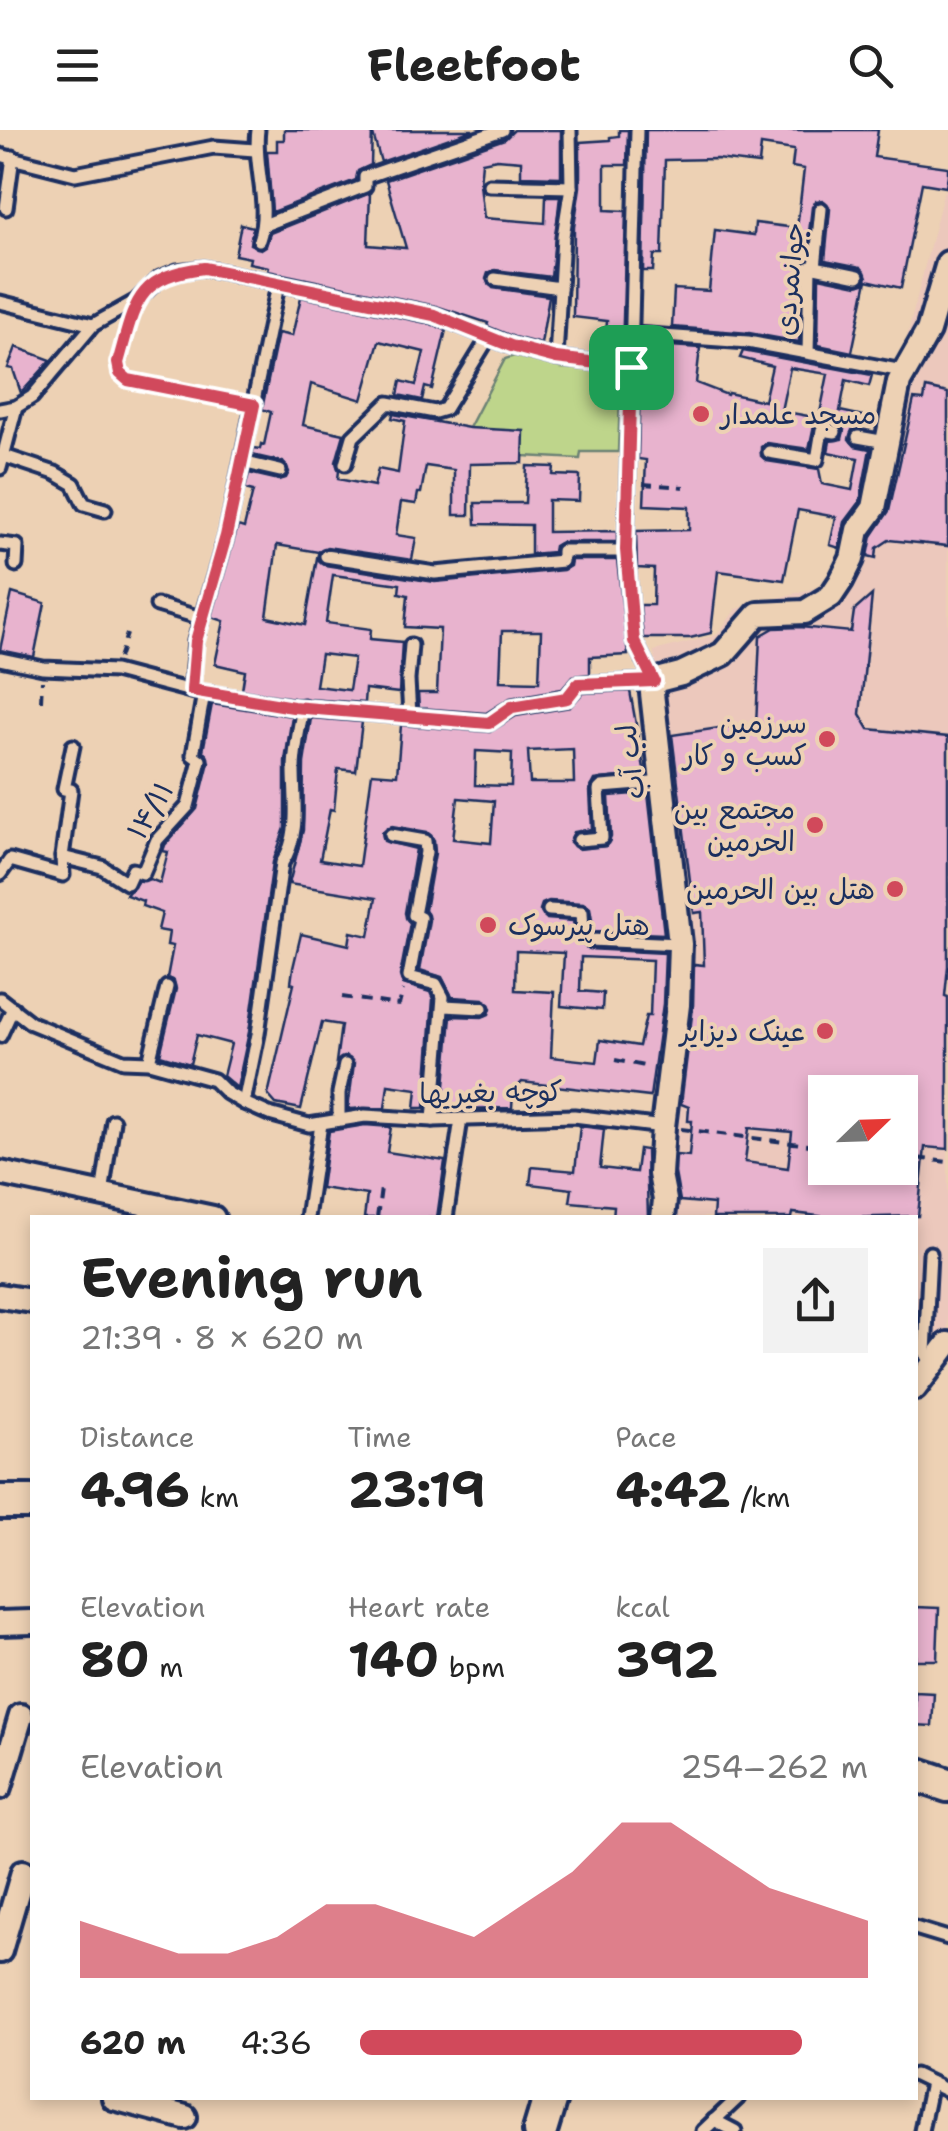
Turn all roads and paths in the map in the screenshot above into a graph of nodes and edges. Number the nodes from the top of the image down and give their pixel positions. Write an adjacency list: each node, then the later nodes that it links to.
1 (258, 130): 5 (lane)
2 (502, 130): 11 (lane)
3 (570, 130): 8 (lane)
4 (638, 130): 24 (lane, لب آب)
5 (255, 150): 6 (lane); 11 (lane)
6 (6, 156): 9 (lane)
7 (489, 186): 8 (lane)
8 (571, 187): 20 (lane)
9 (6, 208)
10 (820, 209): 15 (lane, جوانمردی)
11 (264, 224): 12 (lane)
12 (259, 240)
13 (251, 263): 17 (lane)
14 (948, 263): 29 (street)
15 (815, 267): 16 (lane); 26 (lane, جوانمردی)
16 (858, 276)
17 (248, 277): 19 (lane); 21 (lane)
18 (495, 279): 20 (lane)
19 (278, 285): 25 (lane); 30 (lane, ۱۴/۱۱)
20 (560, 288): 27 (lane)
21 (136, 301): 23 (lane); 30 (path)
22 (0, 302): 23 (lane)
23 (94, 325): 31 (lane)
24 (634, 334): 26 (lane); 28 (lane, لب آب)
25 (488, 337): 27 (lane); 39 (lane)
26 (808, 353): 29 (lane)
27 (556, 358): 28 (lane)
28 (631, 367): 41 (lane, لب آب)
29 (903, 371): 35 (street)
30 (254, 405): 38 (lane, ۱۴/۱۱)
31 (16, 407): 32 (lane); 37 (lane)
32 (0, 410)
33 (835, 432): 36 (lane)
34 (858, 437): 35 (lane)
35 (886, 442): 54 (street)
36 (769, 452)
37 (2, 462): 43 (lane)
38 (242, 462): 40 (lane); 49 (lane, ۱۴/۱۱)
39 (345, 464)
40 (280, 472)
41 (629, 483): 42 (path); 45 (lane, لب آب)
42 (684, 487)
43 (105, 510)
44 (0, 544): 47 (lane)
45 (626, 550): 46 (lane); 54 (lane, لب آب)
46 (326, 556)
47 (16, 565)
48 (157, 605): 49 (lane)
49 (201, 618): 55 (lane, ۱۴/۱۱)
50 (127, 634): 53 (path)
51 (412, 645): 57 (lane)
52 (0, 660): 53 (lane)
53 (115, 671): 55 (lane)
54 (654, 681): 57 (lane); 59 (street, لب آب)
55 (198, 692): 56 (lane); 62 (lane, ۱۴/۱۱)
56 (303, 706): 57 (lane); 78 (lane)
57 (410, 716)
58 (73, 746): 62 (lane)
59 (662, 782): 61 (lane); 65 (street, لب آب)
60 (391, 835): 66 (lane)
61 (578, 840)
62 (62, 857): 63 (lane)
63 (0, 874)
64 (549, 910): 65 (lane)
65 (680, 944): 77 (street, لب آب)
66 (409, 976): 68 (path); 70 (lane)
67 (167, 987): 75 (lane)
68 (342, 997)
69 (0, 998): 71 (lane)
70 (444, 1006): 72 (lane); 82 (lane)
71 (13, 1008): 73 (lane); 75 (lane)
72 (482, 1008)
73 (0, 1036)
74 (615, 1060): 77 (path)
75 (149, 1062): 78 (lane)
76 (345, 1064): 79 (lane)
77 (670, 1072): 84 (street, لب آب)
78 (244, 1103): 83 (lane)
79 (340, 1118): 82 (lane, کوچه بغیریها); 83 (lane, کوچه بغیریها)
80 (460, 1119): 82 (lane, کوچه بغیریها); 84 (lane, کوچه بغیریها); 94 (lane)
81 (113, 1120): 90 (lane)
82 (432, 1120)
83 (321, 1124): 92 (lane)
84 (663, 1127): 85 (path); 95 (street, لب آب)
85 (808, 1145)
86 (918, 1158): 87 (path)
87 (948, 1162)
88 (0, 1175): 90 (street)
89 (381, 1188): 93 (path)
90 (102, 1194): 91 (street)
91 (200, 1215)
92 (307, 1215)
93 (377, 1215)
94 (446, 1215)
95 (663, 1215)
96 (930, 1253): 100 (lane)
97 (0, 1296): 98 (street)
98 (30, 1301)
99 (948, 1344): 100 (street)
100 (931, 1379)
101 (0, 1502): 102 (street)
102 (30, 1502)
103 (30, 1622): 104 (street)
104 (0, 1623)
105 (21, 1716): 108 (street)
106 (918, 1775): 107 (street)
107 (948, 1786)
108 (0, 1787)
109 (18, 1871): 112 (street)
110 (918, 1929): 111 (lane)
111 (948, 1938)
112 (0, 1951)
113 (918, 2077): 114 (lane)
114 (931, 2083): 115 (lane); 124 (lane)
115 (948, 2092)
116 (121, 2100): 119 (street)
117 (549, 2100): 121 (street)
118 (736, 2100): 120 (lane)
119 (185, 2118)
120 (714, 2120): 122 (lane); 123 (lane)
121 (540, 2131)
122 (703, 2131)
123 (736, 2131)
124 (921, 2131)

